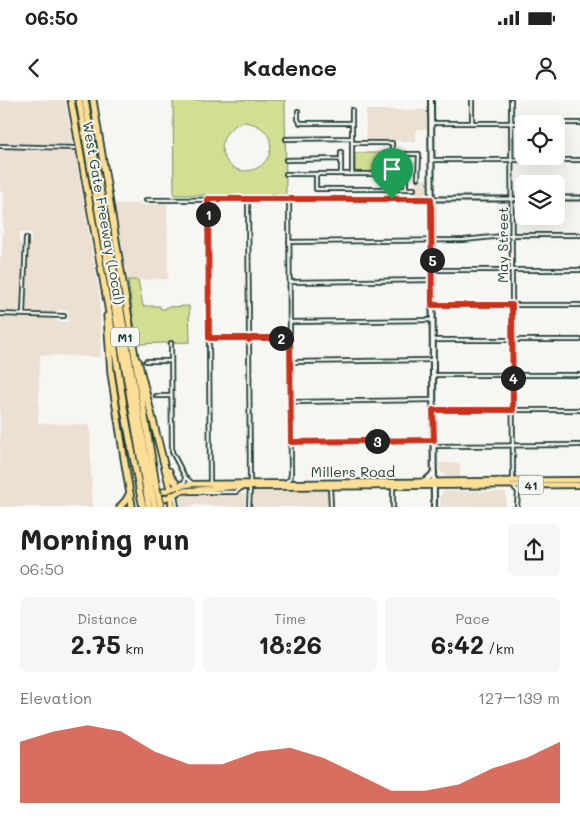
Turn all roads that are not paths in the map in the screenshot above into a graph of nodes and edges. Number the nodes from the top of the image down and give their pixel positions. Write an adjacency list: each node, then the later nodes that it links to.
1 (71, 100): 52 (highway, West Gate Freeway (Local) / M1)
2 (79, 100): 112 (highway, M1)
3 (84, 100): 112 (highway, M1)
4 (92, 100): 66 (highway, West Gate Freeway (Local) / M1)
5 (431, 100): 11 (main road)
6 (472, 100): 12 (street)
7 (511, 100): 13 (street, May Street)
8 (352, 110): 10 (street)
9 (298, 111): 10 (street)
10 (352, 123): 15 (street)
11 (431, 124): 12 (street); 25 (main road)
12 (472, 124): 13 (street)
13 (511, 124): 14 (street); 26 (street, May Street)
14 (580, 124)
15 (352, 138): 16 (street); 17 (street)
16 (286, 139)
17 (352, 143): 21 (street); 31 (street)
18 (0, 146): 19 (street)
19 (74, 148)
20 (341, 152): 23 (street)
21 (392, 154): 22 (street); 32 (street)
22 (406, 154): 33 (street); 35 (street)
23 (341, 159): 24 (street); 30 (street)
24 (286, 160)
25 (431, 160): 26 (street); 43 (main road)
26 (511, 160): 27 (street); 44 (street, May Street)
27 (580, 160)
28 (286, 174): 29 (street)
29 (316, 174): 30 (street); 34 (street)
30 (341, 174): 31 (street)
31 (352, 174): 32 (street)
32 (392, 174): 34 (street)
33 (418, 178)
34 (392, 189): 35 (street); 42 (street)
35 (406, 189): 36 (street)
36 (414, 189)
37 (565, 198): 38 (street)
38 (580, 198)
39 (208, 199): 40 (street); 46 (street); 67 (street)
40 (248, 199): 41 (street); 68 (street)
41 (289, 199): 42 (street); 51 (street)
42 (392, 199): 43 (street)
43 (431, 199): 44 (street); 50 (main road)
44 (511, 199): 45 (street); 47 (street, May Street)
45 (515, 199)
46 (146, 200)
47 (512, 235): 48 (street); 50 (street); 54 (street, May Street)
48 (580, 235)
49 (26, 238): 62 (street)
50 (432, 240): 51 (street); 53 (main road)
51 (289, 242): 57 (street)
52 (101, 267): 112 (highway, West Gate Freeway (Local) / M1); 113 (highway)
53 (432, 270): 54 (street); 56 (main road)
54 (512, 270): 55 (street); 59 (street, May Street)
55 (580, 270)
56 (432, 280): 57 (street); 58 (main road)
57 (290, 282): 65 (street)
58 (432, 305): 59 (street); 64 (main road)
59 (512, 305): 60 (street); 71 (street, May Street)
60 (580, 305)
61 (0, 314): 62 (street)
62 (23, 314): 63 (street)
63 (64, 316)
64 (432, 320): 65 (street); 70 (main road)
65 (290, 322): 69 (street)
66 (130, 330): 88 (highway); 112 (highway, West Gate Freeway (Local) / M1)
67 (209, 338): 68 (street); 101 (street)
68 (249, 338): 69 (street); 107 (street)
69 (290, 338): 77 (street)
70 (433, 340): 71 (street); 74 (main road)
71 (512, 340): 72 (street); 79 (street, May Street)
72 (580, 340)
73 (171, 343): 76 (street)
74 (433, 360): 77 (street); 78 (main road)
75 (146, 361): 76 (street)
76 (171, 361): 82 (street)
77 (290, 362): 84 (street)
78 (433, 375): 79 (street); 83 (main road)
79 (513, 375): 80 (street); 86 (street, May Street)
80 (580, 375)
81 (156, 396): 82 (street)
82 (171, 396): 96 (street)
83 (433, 400): 84 (street); 85 (main road)
84 (291, 402): 90 (street)
85 (433, 410): 86 (street); 89 (main road)
86 (513, 410): 87 (street); 93 (street, May Street)
87 (580, 410)
88 (156, 431): 109 (highway); 114 (highway)
89 (434, 440): 90 (street); 92 (main road)
90 (291, 442): 95 (street)
91 (580, 445): 93 (street)
92 (434, 446): 93 (street); 94 (main road)
93 (513, 446): 106 (street, May Street)
94 (434, 473): 102 (main road); 103 (main road); 104 (main road)
95 (291, 474): 98 (street); 99 (street)
96 (185, 477): 105 (street); 109 (street)
97 (580, 480): 106 (main road, Millers Road / 41)
98 (285, 482): 99 (main road, Millers Road / 41); 107 (main road, Millers Road / 41)
99 (300, 482): 100 (main road, Millers Road / 41)
100 (322, 482): 102 (main road, Millers Road / 41); 110 (street)
101 (210, 483): 105 (main road, Millers Road / 41); 107 (main road, Millers Road / 41)
102 (425, 483): 103 (main road, Millers Road / 41); 111 (main road, Millers Road / 41); 116 (main road)
103 (434, 483): 104 (main road, Millers Road / 41); 116 (main road)
104 (443, 483): 106 (main road, Millers Road / 41); 116 (main road)
105 (193, 484): 109 (main road, Millers Road / 41)
106 (515, 484): 108 (main road, Millers Road / 41); 115 (street, May Street); 115 (street)
107 (250, 485): 110 (main road, Millers Road / 41); 114 (main road, Millers Road / 41); 124 (street)
108 (580, 485)
109 (179, 486): 114 (main road, Millers Road / 41)
110 (330, 486): 111 (main road, Millers Road / 41); 125 (street)
111 (393, 486): 126 (street)
112 (148, 489): 119 (highway, West Gate Freeway (Local) / M1, bridge); 120 (highway, M1, bridge); 121 (highway, West Gate Freeway (Local) / M1, bridge)
113 (130, 490): 117 (highway); 118 (highway)
114 (172, 492): 118 (main road, Millers Road / 41); 119 (main road, Millers Road / 41); 122 (highway); 123 (street)
115 (518, 492): 128 (street, May Street)
116 (434, 494): 127 (main road)
117 (120, 507)
118 (132, 507)
119 (146, 507)
120 (155, 507)
121 (161, 507)
122 (172, 507)
123 (177, 507)
124 (250, 507)
125 (331, 507)
126 (393, 507)
127 (434, 507)
128 (517, 507)

